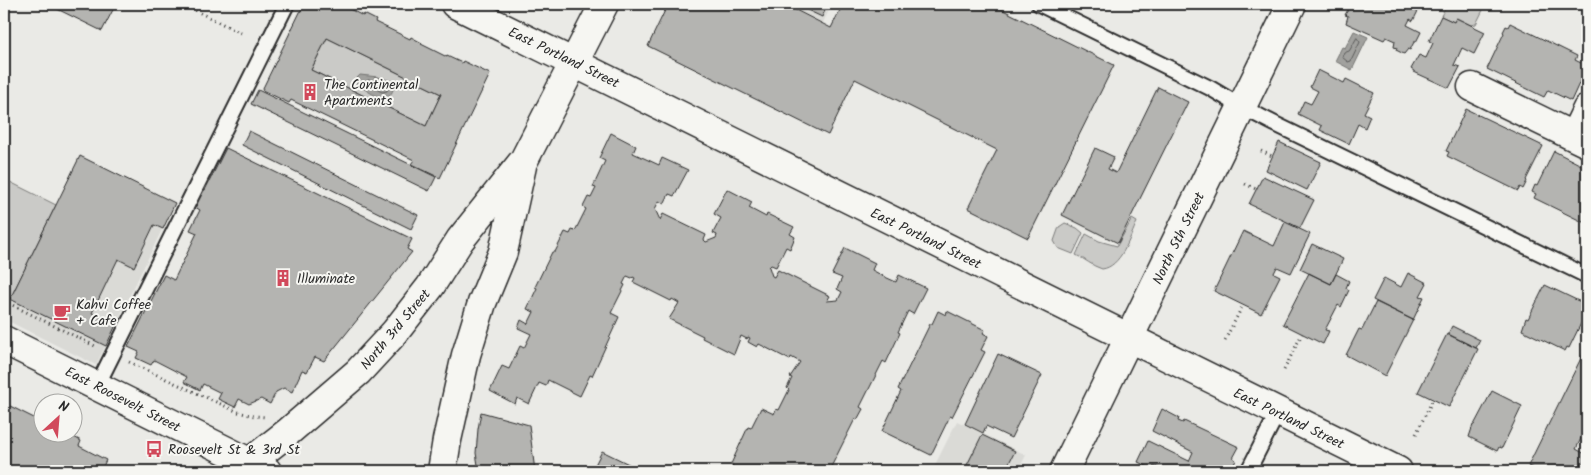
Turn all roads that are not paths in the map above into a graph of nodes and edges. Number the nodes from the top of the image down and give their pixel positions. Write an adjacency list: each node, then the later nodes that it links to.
1 (287, 4): 15 (lane)
2 (456, 4): 6 (street, East Portland Street)
3 (604, 4): 6 (street, North 3rd Street)
4 (1038, 4): 8 (lane)
5 (1292, 4): 8 (street, North 5th Street)
6 (574, 62): 11 (street, North 3rd Street); 13 (street, East Portland Street)
7 (1472, 87): 10 (street)
8 (1242, 107): 12 (lane); 13 (street, North 5th Street)
9 (1587, 109): 10 (street)
10 (1580, 140)
11 (524, 160): 17 (street, North 3rd Street); 18 (street, North 3rd Street)
12 (1587, 276)
13 (1129, 338): 16 (street, East Portland Street); 19 (street, North 5th Street)
14 (5, 344): 15 (street, East Roosevelt Street)
15 (97, 386): 17 (street, East Roosevelt Street)
16 (1278, 412): 20 (lane); 21 (street, East Portland Street)
17 (252, 468)
18 (442, 471)
19 (1064, 471)
20 (1248, 471)
21 (1398, 471)

